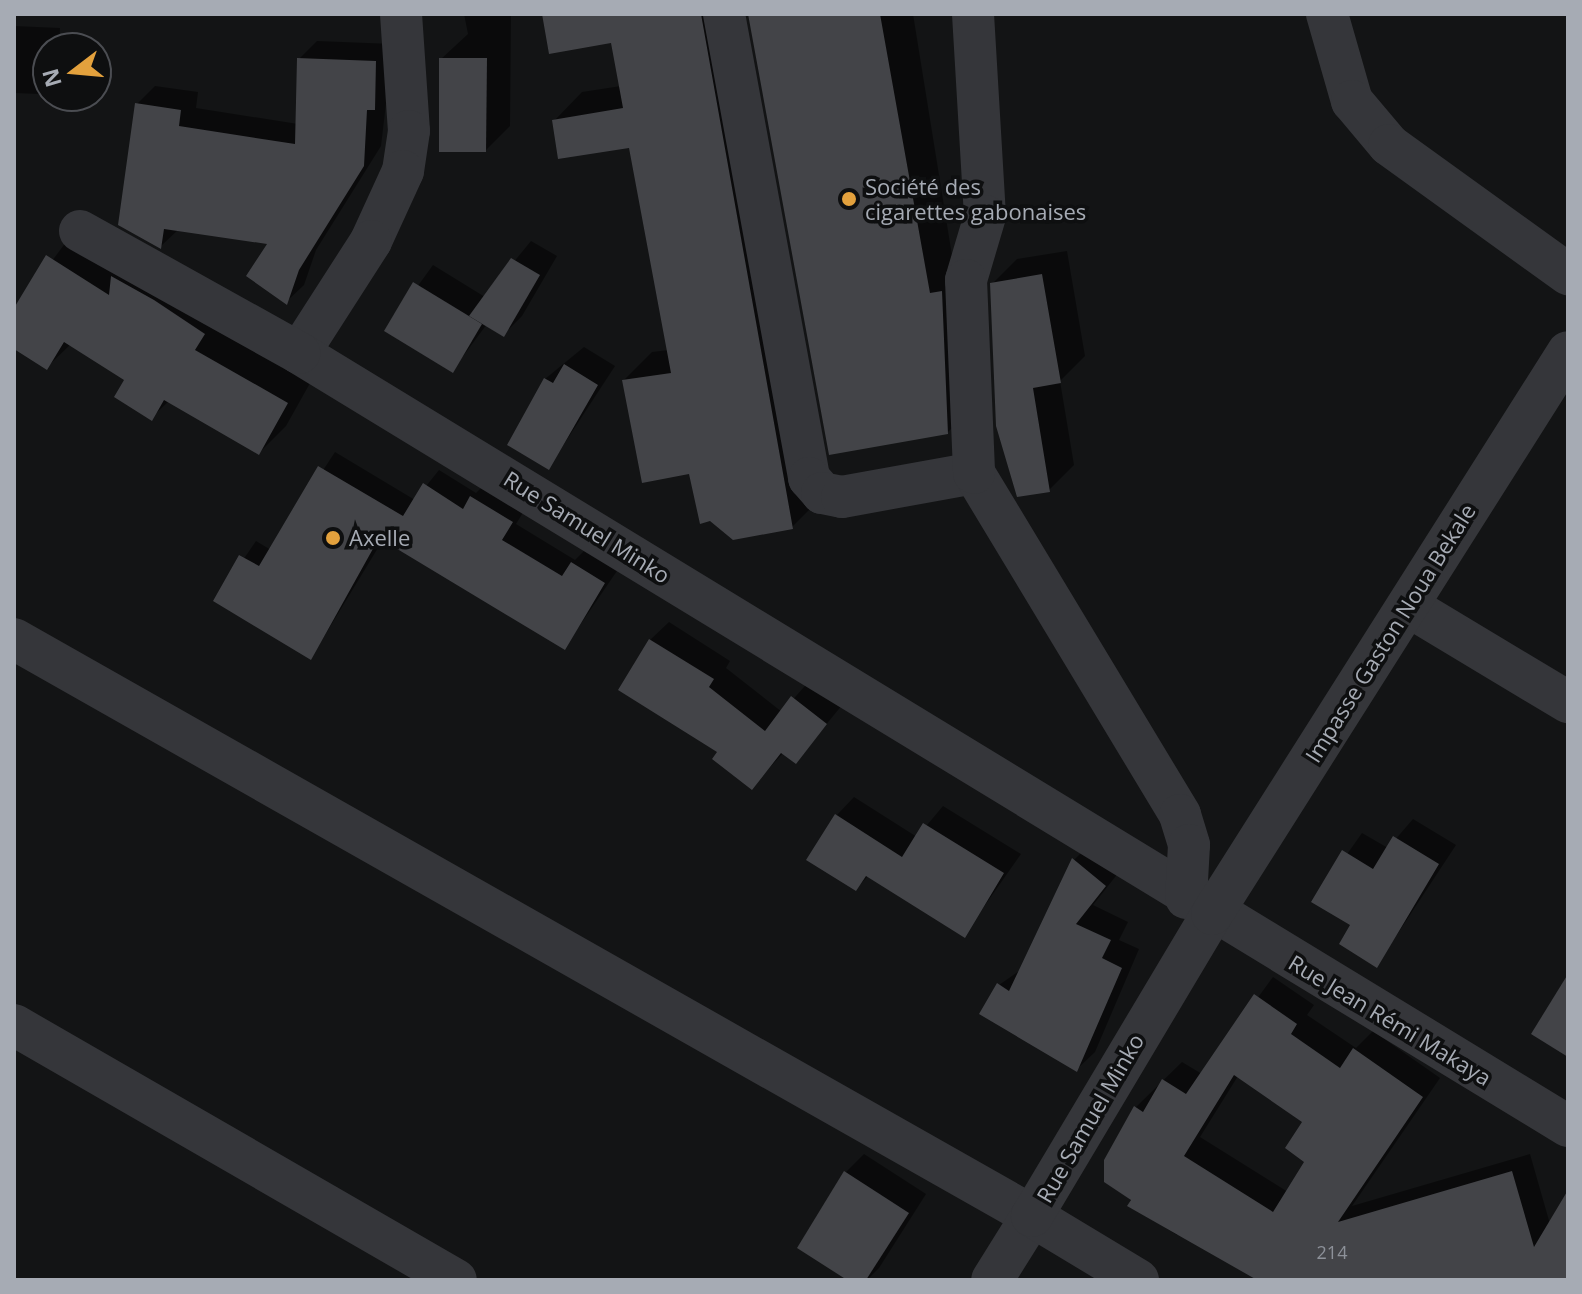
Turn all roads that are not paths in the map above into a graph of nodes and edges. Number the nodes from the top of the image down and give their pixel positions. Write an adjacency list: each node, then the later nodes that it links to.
1 (401, 14): 8 (street)
2 (724, 14): 9 (street)
3 (973, 14): 9 (street)
4 (1327, 14): 6 (street)
5 (80, 231): 8 (street, Rue Samuel Minko)
6 (1568, 274)
7 (1568, 352): 10 (street, Impasse Gaston Noua Bekale)
8 (299, 353): 13 (street, Rue Samuel Minko)
9 (974, 473): 13 (street)
10 (1408, 606): 12 (street); 13 (street, Impasse Gaston Noua Bekale)
11 (14, 639): 16 (street)
12 (1568, 702)
13 (1199, 906): 15 (street, Rue Jean Rémi Makaya); 16 (street, Rue Samuel Minko)
14 (14, 1025): 17 (street)
15 (1568, 1126)
16 (1032, 1216): 18 (street); 19 (street, Rue Samuel Minko)
17 (456, 1280)
18 (992, 1280)
19 (1138, 1280)

